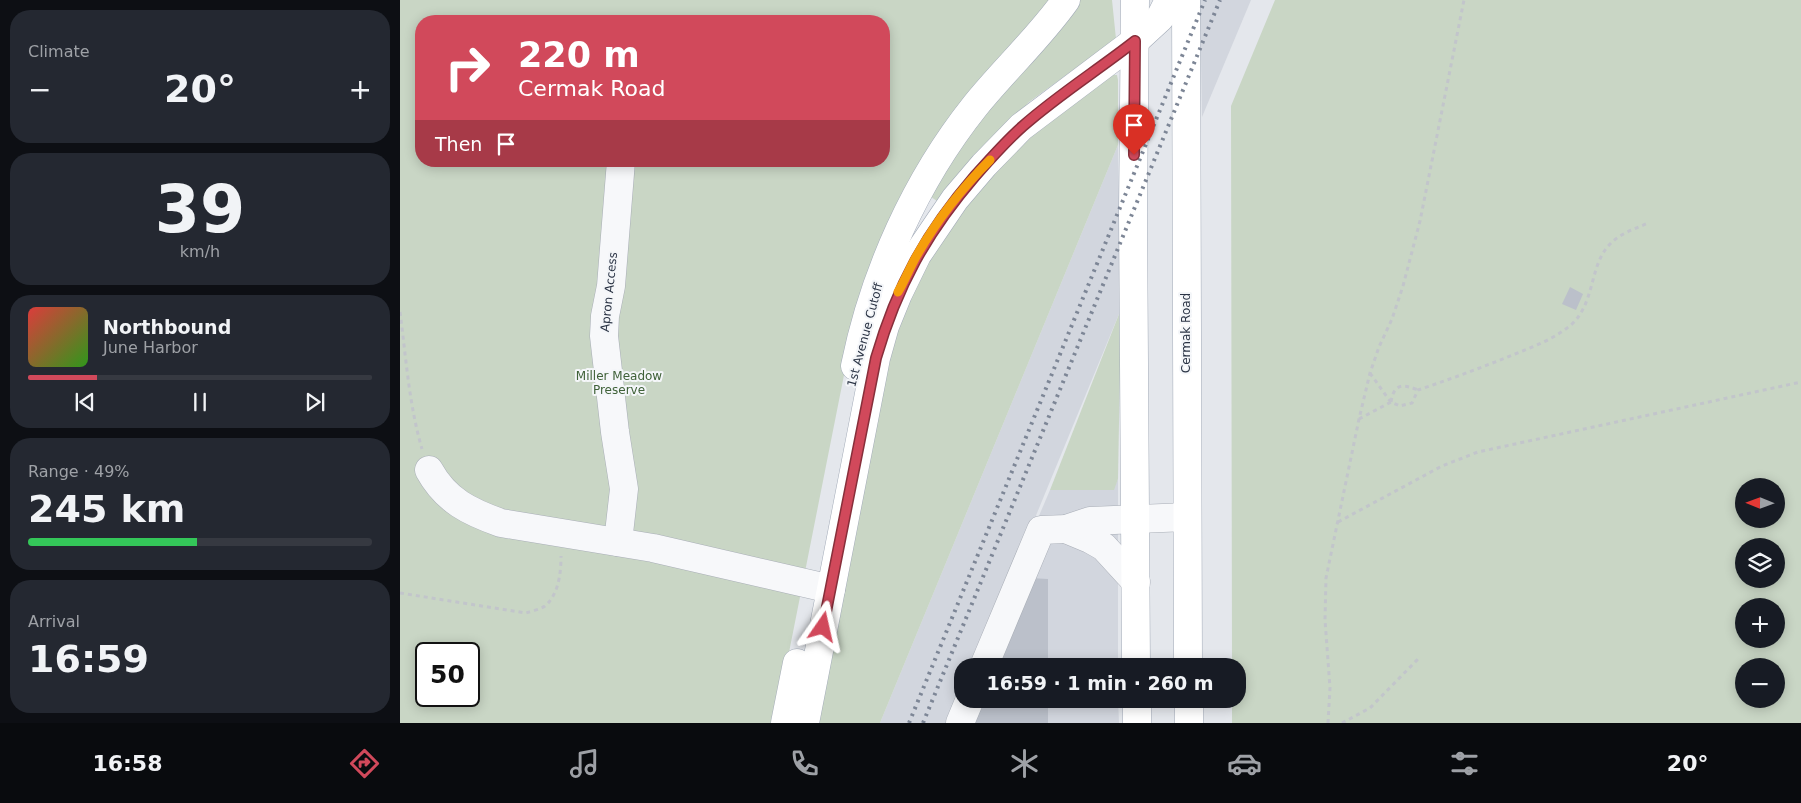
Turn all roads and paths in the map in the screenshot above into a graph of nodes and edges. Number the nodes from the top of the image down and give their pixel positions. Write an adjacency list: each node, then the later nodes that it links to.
1 (1066, 0): 23 (main road, 1st Avenue Cutoff)
2 (1135, 0): 6 (main road)
3 (1169, 0): 6 (main road, 1st Avenue Cutoff)
4 (1186, 0): 16 (main road, Cermak Road)
5 (1464, 0): 10 (path)
6 (1135, 41): 17 (main road); 23 (main road, 1st Avenue Cutoff)
7 (621, 167): 21 (lane, Apron Access)
8 (1648, 223): 12 (path)
9 (400, 312): 15 (path)
10 (1370, 373): 13 (path); 14 (path)
11 (1801, 382): 18 (path)
12 (1418, 390): 13 (path); 13 (path)
13 (1391, 402): 14 (path)
14 (1359, 419): 18 (path)
15 (429, 470): 20 (lane)
16 (1187, 517): 17 (lane); 27 (main road, Cermak Road)
17 (1136, 520): 19 (lane); 22 (main road)
18 (1337, 522): 37 (path)
19 (1066, 529): 22 (lane); 25 (lane)
20 (558, 532): 21 (lane); 24 (path)
21 (618, 542): 23 (lane)
22 (1136, 582): 26 (main road)
23 (822, 586): 32 (main road, 1st Avenue Cutoff); 33 (main road, 1st Avenue Cutoff)
24 (400, 593)
25 (987, 658)
26 (1136, 658)
27 (1188, 658)
28 (1418, 659): 38 (path)
29 (966, 708): 34 (lane)
30 (1136, 708): 35 (main road)
31 (1189, 708): 36 (main road)
32 (785, 723)
33 (804, 723)
34 (960, 723)
35 (1137, 723)
36 (1189, 723)
37 (1328, 723)
38 (1342, 723)

